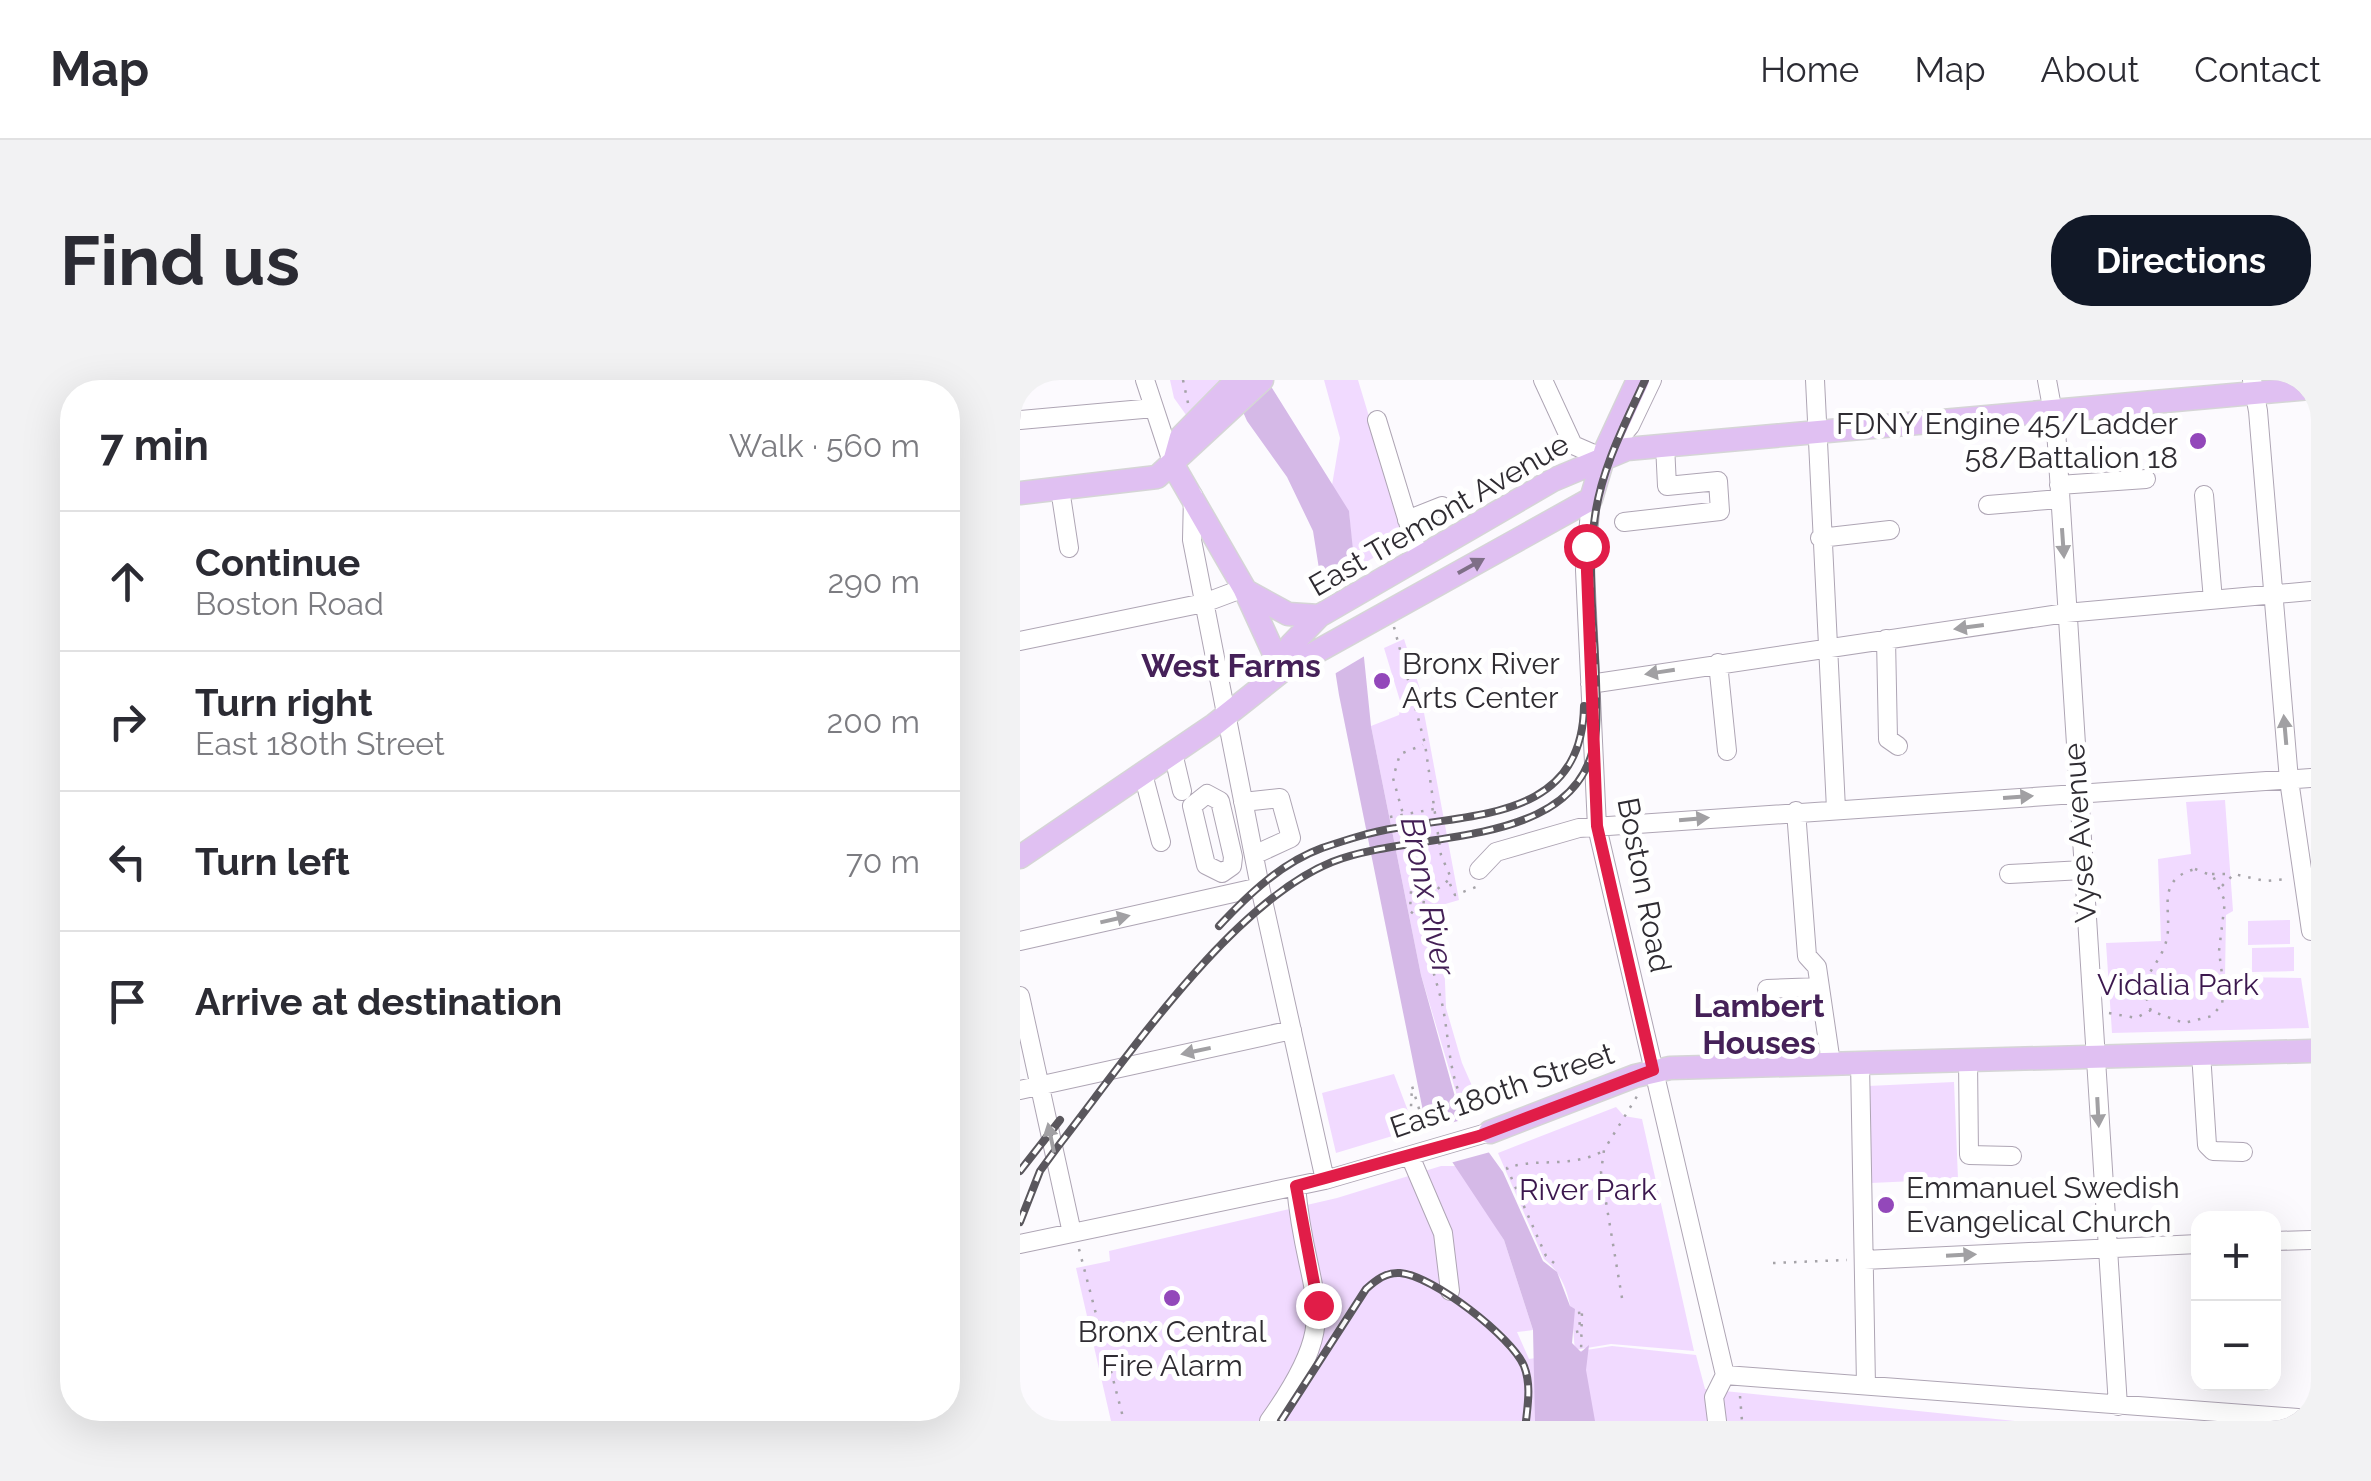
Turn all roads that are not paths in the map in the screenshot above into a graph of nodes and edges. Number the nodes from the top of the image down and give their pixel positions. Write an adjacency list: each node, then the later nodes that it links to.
1 (1145, 380): 11 (street)
2 (1237, 380): 12 (main road)
3 (1262, 380): 12 (main road)
4 (1543, 380): 18 (street)
5 (1638, 380): 18 (main road, Boston Road)
6 (1652, 380): 18 (street, Boston Road)
7 (1814, 380): 16 (street)
8 (2047, 380): 13 (street, Vyse Avenue)
9 (2253, 386): 10 (main road, East Tremont Avenue); 13 (main road, East Tremont Avenue); 39 (street)
10 (2311, 388)
11 (1154, 408): 14 (street); 19 (street)
12 (1219, 410): 19 (main road); 19 (main road)
13 (2053, 411): 16 (main road, East Tremont Avenue); 22 (street, Vyse Avenue)
14 (1020, 420)
15 (1377, 420): 30 (street)
16 (1814, 432): 17 (main road, East Tremont Avenue); 34 (street)
17 (1665, 444): 18 (main road, East Tremont Avenue); 31 (street)
18 (1603, 458): 26 (main road, Boston Road); 27 (main road, East Tremont Avenue)
19 (1174, 466): 21 (main road); 24 (main road)
20 (2146, 479): 22 (street)
21 (1060, 489): 23 (main road); 35 (street)
22 (2060, 492): 28 (street); 42 (street, Vyse Avenue, one-way to 42)
23 (1020, 493)
24 (1193, 494): 37 (main road); 41 (street)
25 (2204, 495): 40 (street)
26 (1591, 499): 33 (main road, East Tremont Avenue); 49 (street, Boston Road)
27 (1510, 505): 33 (main road); 36 (main road, East Tremont Avenue)
28 (1988, 505)
29 (1442, 506): 30 (street)
30 (1407, 520): 36 (street)
31 (1624, 522)
32 (1890, 530): 34 (street)
33 (1532, 532): 48 (main road, East Tremont Avenue, one-way to 33)
34 (1820, 538): 46 (street)
35 (1069, 548)
36 (1419, 558): 43 (main road, East Tremont Avenue)
37 (1244, 588): 41 (street); 43 (main road); 48 (main road)
38 (2311, 592): 39 (street)
39 (2273, 594): 40 (street); 56 (street, one-way to 39)
40 (2212, 600): 42 (street)
41 (1204, 602): 45 (street); 50 (street)
42 (2066, 613): 44 (street, one-way to 44); 57 (street, Vyse Avenue)
43 (1319, 616): 48 (main road, East Tremont Avenue)
44 (1886, 638): 46 (street); 51 (street)
45 (1020, 641)
46 (1826, 647): 47 (street); 60 (street)
47 (1718, 663): 49 (street, one-way to 49); 52 (street)
48 (1282, 671): 50 (main road, East Tremont Avenue)
49 (1590, 684): 62 (street, Boston Road)
50 (1228, 715): 53 (main road, East Tremont Avenue); 59 (street)
51 (1898, 746)
52 (1727, 751)
53 (1173, 753): 54 (main road, East Tremont Avenue); 58 (street)
54 (1143, 774): 63 (street); 65 (main road, East Tremont Avenue)
55 (2311, 778): 56 (street)
56 (2289, 780): 57 (street); 70 (street)
57 (2078, 792): 60 (street, one-way to 57); 67 (street, Vyse Avenue)
58 (1190, 802)
59 (1243, 802): 64 (street); 64 (street)
60 (1836, 809): 61 (street)
61 (1796, 812): 62 (street, one-way to 61); 72 (street)
62 (1597, 826): 66 (street); 82 (street, Boston Road)
63 (1160, 842)
64 (1254, 855): 69 (street)
65 (1020, 857)
66 (1479, 870)
67 (2083, 870): 68 (street); 78 (street, Vyse Avenue)
68 (2010, 874)
69 (1260, 887): 71 (street, one-way to 69); 75 (street)
70 (2311, 931)
71 (1020, 940)
72 (1820, 987): 73 (street); 80 (street)
73 (1767, 989)
74 (1020, 996): 83 (street)
75 (1292, 1030): 83 (street, one-way to 83); 88 (street)
76 (2311, 1051): 77 (main road, East 180th Street)
77 (2202, 1053): 78 (main road, East 180th Street); 86 (street)
78 (2095, 1056): 79 (main road, East 180th Street); 95 (street, Vyse Avenue, one-way to 95)
79 (1968, 1059): 81 (main road, East 180th Street); 87 (street)
80 (1831, 1062): 81 (main road, East 180th Street); 82 (main road, East 180th Street)
81 (1860, 1062): 96 (street)
82 (1653, 1070): 84 (main road, East 180th Street); 98 (street, Boston Road)
83 (1030, 1088): 90 (street, one-way to 83)
84 (1485, 1134): 85 (street, East 180th Street)
85 (1411, 1146): 88 (street, East 180th Street); 97 (street)
86 (2243, 1152)
87 (2012, 1156)
88 (1325, 1180): 89 (street, East 180th Street)
89 (1296, 1186): 90 (street, East 180th Street); 102 (street)
90 (1072, 1233): 93 (street, East 180th Street)
91 (2311, 1240): 92 (street)
92 (2281, 1241)
93 (1020, 1244)
94 (2191, 1244): 95 (street)
95 (2106, 1248): 96 (street, one-way to 95); 100 (street, Vyse Avenue)
96 (1864, 1260): 99 (street)
97 (1450, 1291)
98 (1725, 1375): 99 (street); 103 (street)
99 (1866, 1384): 100 (street)
100 (2118, 1406): 101 (street)
101 (2311, 1420)
102 (1269, 1421)
103 (1717, 1421)

